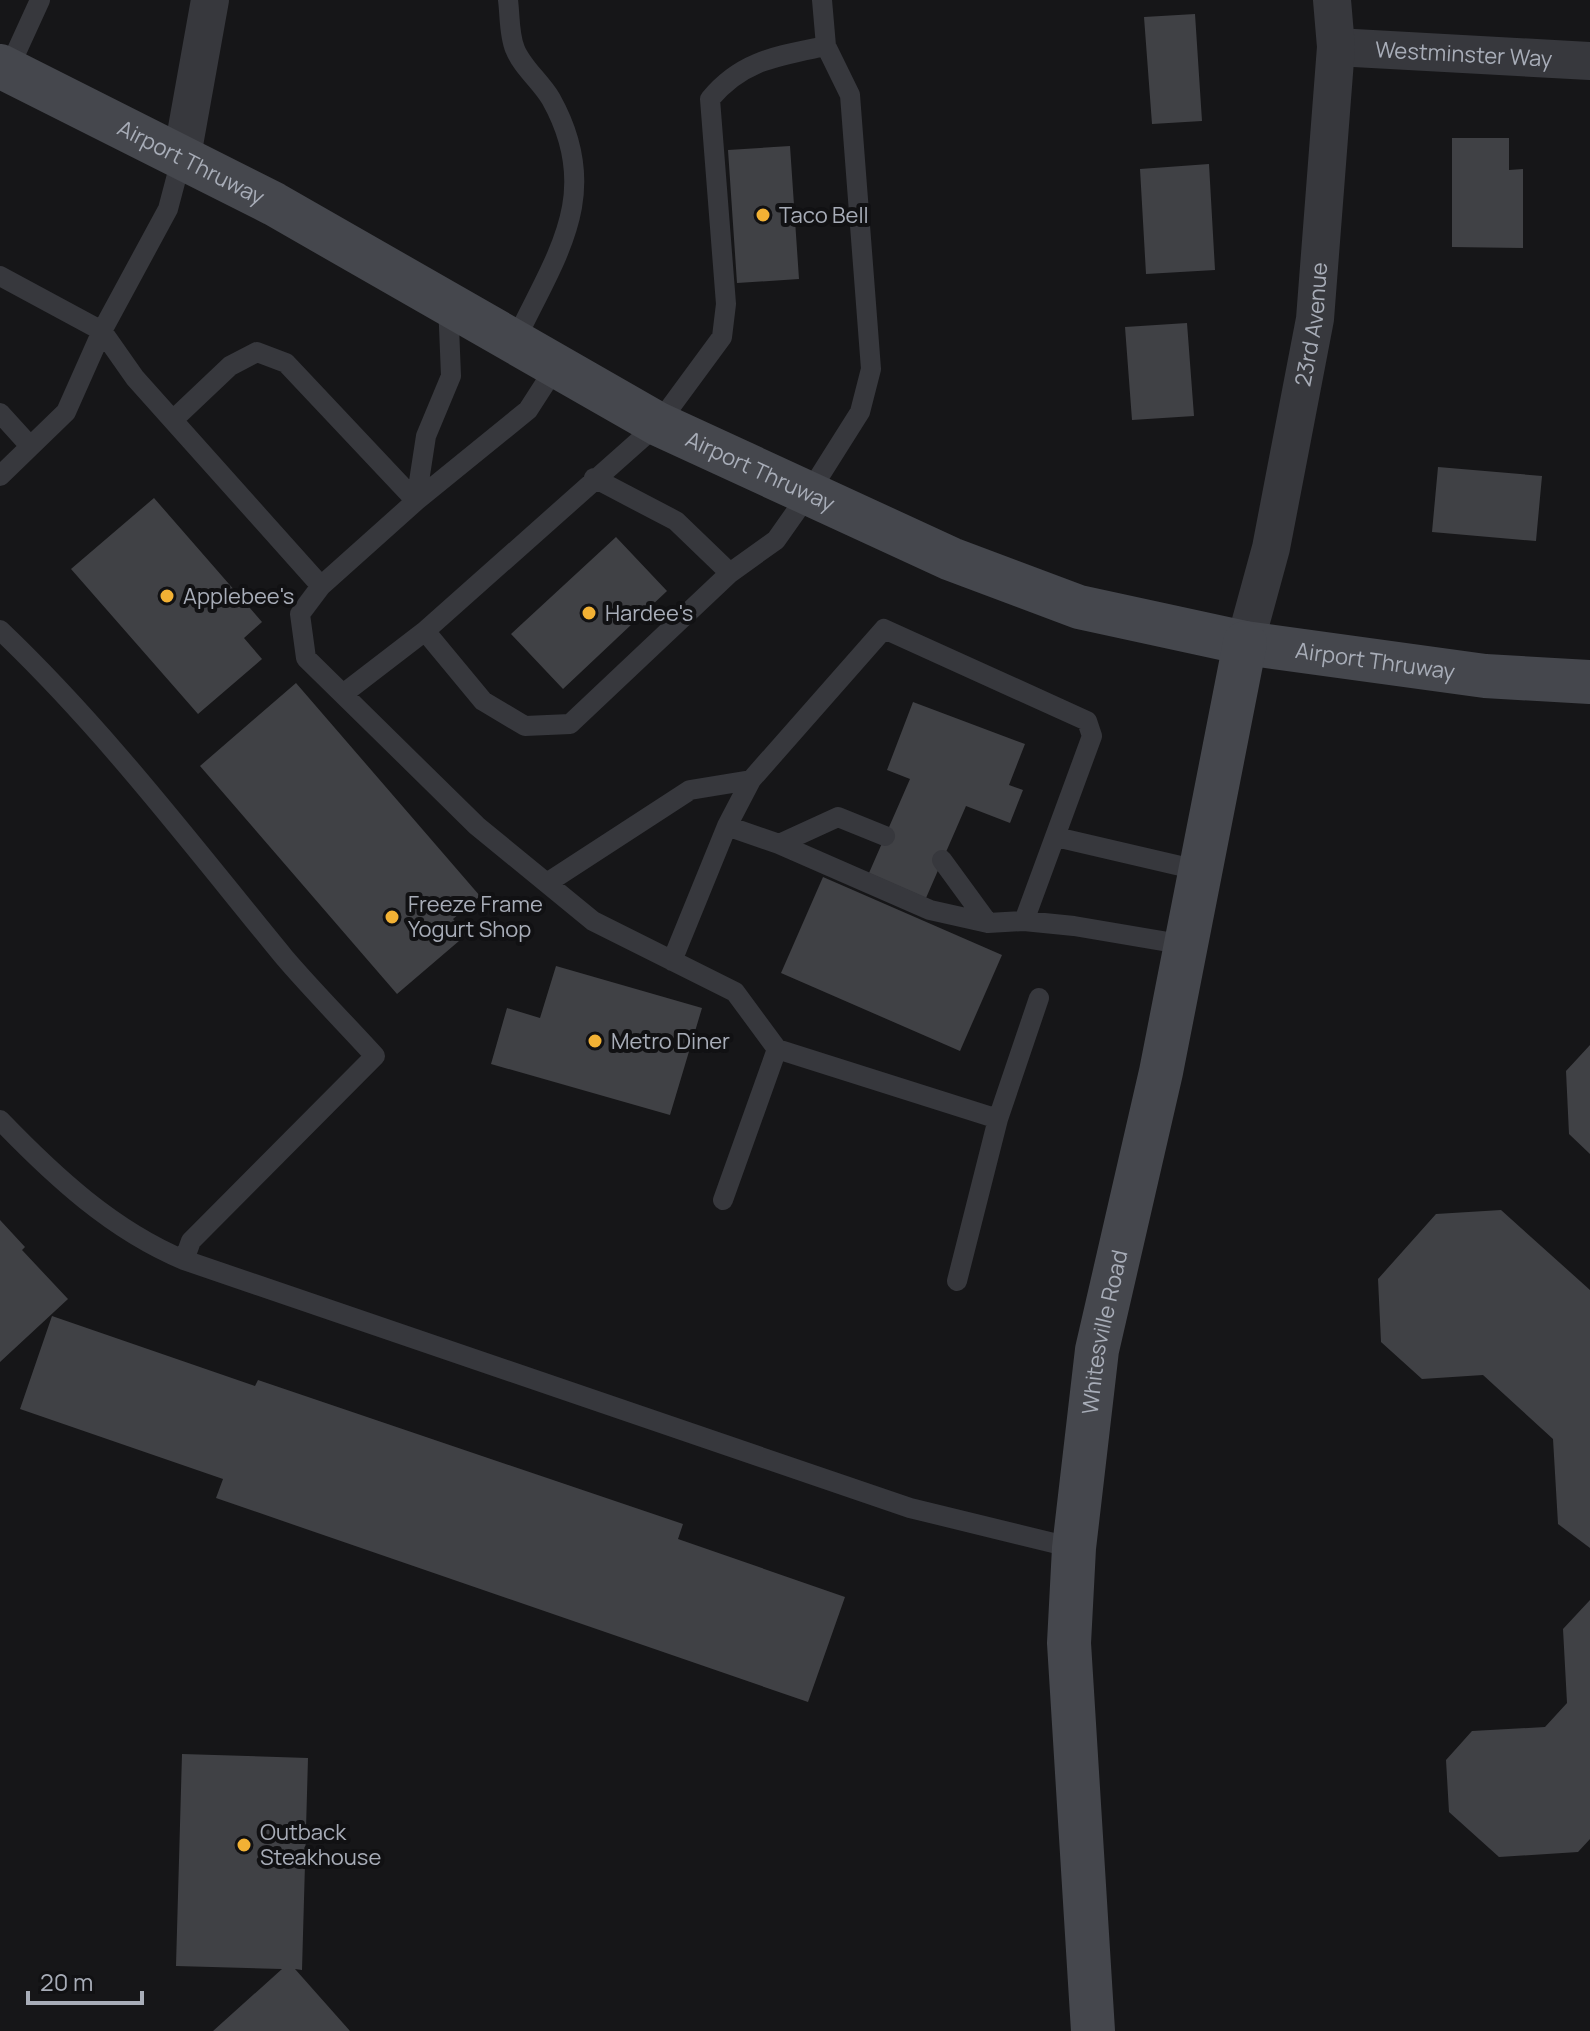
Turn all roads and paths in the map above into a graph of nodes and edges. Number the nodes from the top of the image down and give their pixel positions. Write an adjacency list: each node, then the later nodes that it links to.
1 (40, 0): 9 (lane)
2 (210, 0): 10 (street)
3 (508, 0): 14 (lane)
4 (822, 0): 6 (lane)
5 (1332, 0): 7 (street, 23rd Avenue)
6 (826, 46): 18 (lane); 22 (lane)
7 (1336, 47): 8 (street, Westminster Way); 28 (street, 23rd Avenue)
8 (1590, 61)
9 (4, 68): 10 (main road, Airport Thruway)
10 (182, 156): 12 (main road, Airport Thruway); 13 (lane)
11 (0, 276): 13 (lane)
12 (448, 302): 14 (main road, Airport Thruway); 23 (lane)
13 (102, 331): 17 (lane); 19 (lane)
14 (515, 341): 15 (main road, Airport Thruway)
15 (557, 365): 18 (main road, Airport Thruway); 23 (lane)
16 (0, 413): 19 (lane)
17 (173, 420): 23 (lane); 25 (lane)
18 (658, 424): 21 (lane); 22 (main road, Airport Thruway)
19 (30, 446): 20 (lane)
20 (0, 476)
21 (594, 478): 24 (lane); 27 (lane)
22 (807, 496): 24 (lane); 28 (main road, Airport Thruway)
23 (416, 501): 25 (lane)
24 (730, 573): 27 (lane)
25 (321, 586): 30 (lane)
26 (0, 630): 48 (lane)
27 (425, 631): 30 (lane)
28 (1245, 643): 29 (main road, Airport Thruway); 37 (main road, Whitesville Road)
29 (1590, 682)
30 (343, 694): 38 (lane)
31 (751, 780): 32 (lane); 34 (lane); 38 (lane)
32 (727, 826): 35 (lane); 42 (lane)
33 (885, 836): 35 (lane)
34 (1056, 837): 37 (lane); 39 (lane)
35 (779, 844): 40 (lane)
36 (942, 860): 40 (lane)
37 (1202, 871): 41 (main road, Whitesville Road)
38 (547, 883): 42 (lane)
39 (1024, 921): 40 (lane); 41 (lane)
40 (988, 923)
41 (1186, 945): 50 (main road, Whitesville Road)
42 (672, 961): 44 (lane)
43 (1039, 998): 45 (lane)
44 (777, 1049): 45 (lane); 47 (lane)
45 (998, 1119): 49 (lane)
46 (0, 1120): 48 (lane)
47 (723, 1200)
48 (184, 1260): 50 (lane)
49 (957, 1281)
50 (1074, 1548): 51 (main road, Whitesville Road)
51 (1093, 2031)

